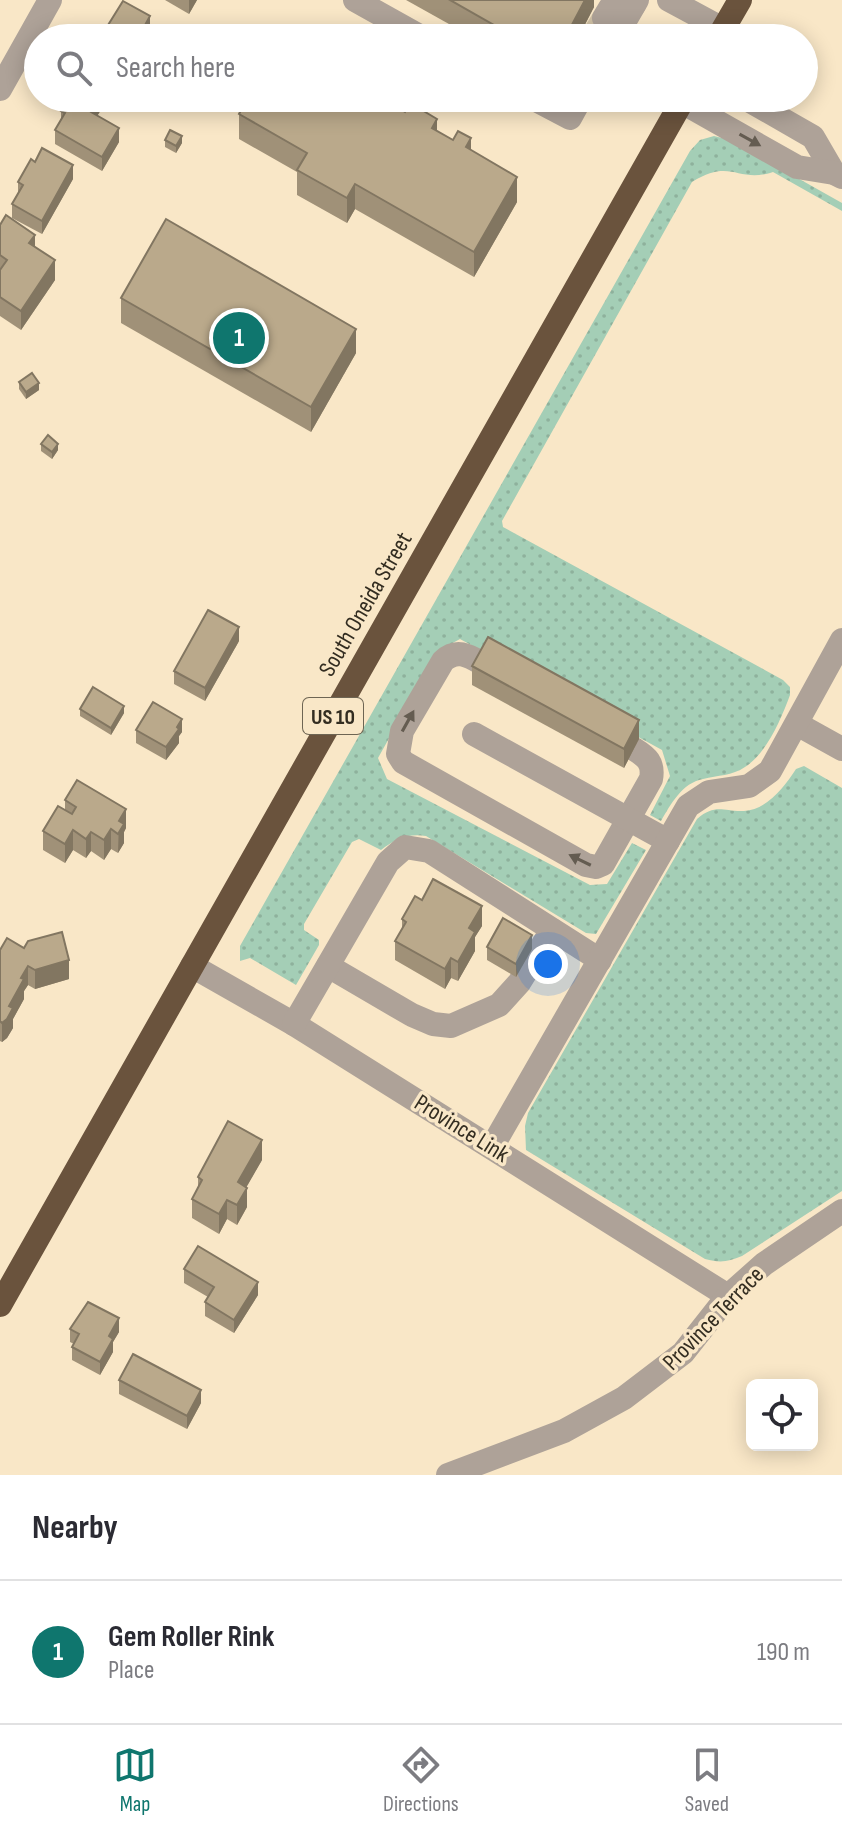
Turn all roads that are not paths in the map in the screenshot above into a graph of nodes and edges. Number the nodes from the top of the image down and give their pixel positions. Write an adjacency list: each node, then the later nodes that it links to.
1 (50, 0): 6 (street)
2 (355, 0): 7 (street)
3 (669, 0): 9 (street)
4 (740, 0): 10 (highway)
5 (635, 3): 8 (street)
6 (37, 24)
7 (398, 24)
8 (611, 24)
9 (706, 24)
10 (727, 24)
11 (24, 46): 12 (street)
12 (0, 89)
13 (676, 112): 27 (highway, South Oneida Street / US 10)
14 (703, 112): 16 (street, one-way to 16)
15 (769, 112): 16 (street)
16 (838, 175)
17 (842, 640): 19 (street)
18 (483, 664): 23 (street, one-way to 18)
19 (797, 724): 22 (street); 24 (street)
20 (474, 734): 23 (street)
21 (634, 749): 23 (street)
22 (842, 749)
23 (629, 819): 24 (street)
24 (668, 841): 26 (street)
25 (552, 930): 26 (street); 28 (street); 28 (street)
26 (600, 960): 30 (street)
27 (192, 966): 29 (street, Province Link); 33 (highway, South Oneida Street / US 10)
28 (328, 966): 29 (street)
29 (294, 1024): 30 (street, Province Link)
30 (492, 1147): 32 (street, Province Link)
31 (842, 1211): 32 (street, Province Terrace)
32 (728, 1296): 34 (street, Province Terrace)
33 (0, 1305)
34 (448, 1475)

